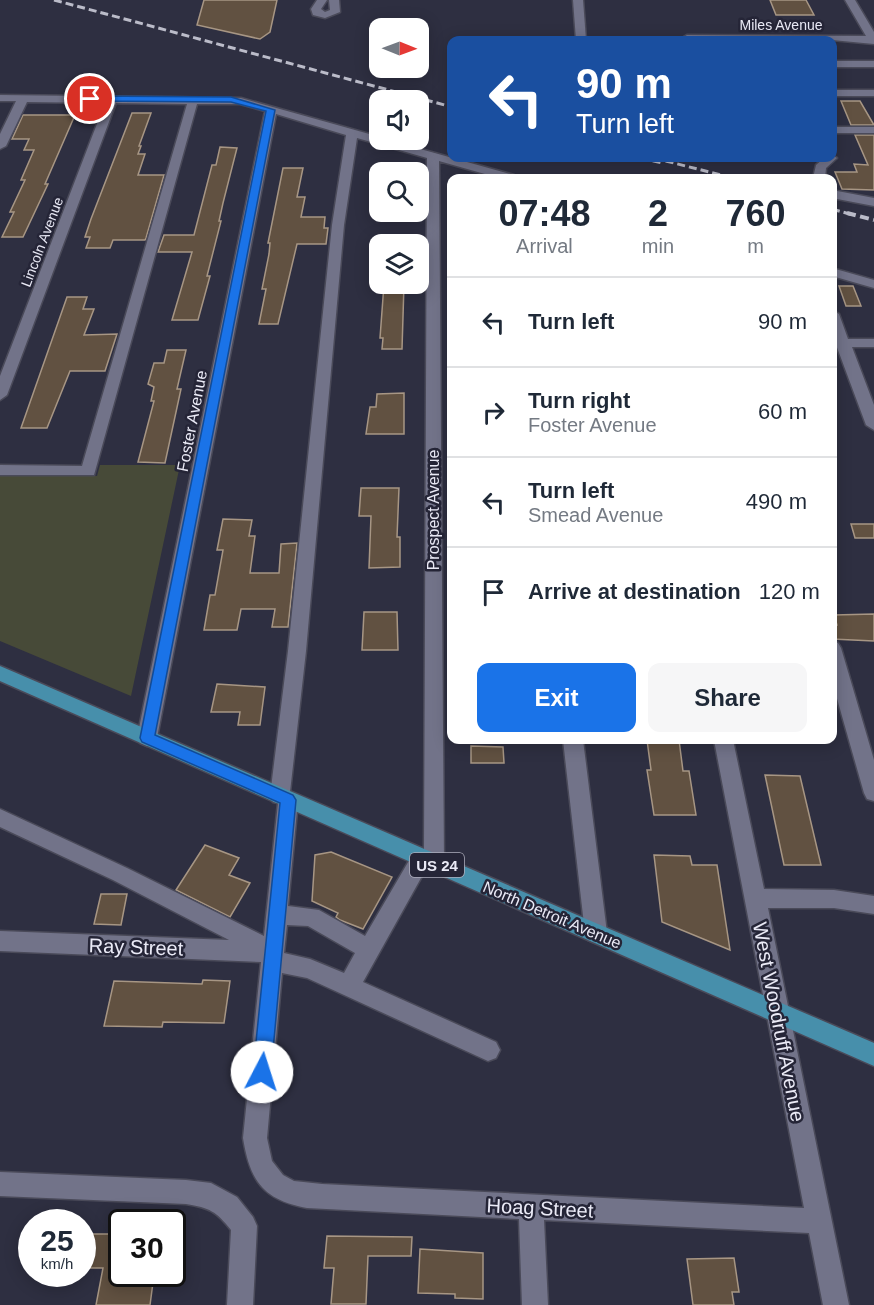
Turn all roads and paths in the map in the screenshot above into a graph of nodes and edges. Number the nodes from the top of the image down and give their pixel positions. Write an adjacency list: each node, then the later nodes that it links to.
1 (322, 0): 2 (street)
2 (334, 0)
3 (578, 0): 5 (street)
4 (850, 0): 7 (street)
5 (581, 36)
6 (837, 40): 7 (street, Miles Avenue)
7 (874, 40)
8 (837, 64): 9 (street)
9 (874, 64)
10 (837, 93): 11 (street)
11 (874, 93)
12 (0, 98): 13 (street)
13 (23, 99): 14 (street); 20 (street)
14 (112, 99): 15 (street); 32 (street, Lincoln Avenue)
15 (194, 100): 16 (street); 34 (street)
16 (271, 110): 19 (street); 37 (street, Foster Avenue)
17 (837, 130): 18 (street)
18 (874, 130)
19 (352, 133): 21 (street); 41 (street)
20 (0, 146)
21 (433, 156): 22 (street); 43 (street, Prospect Avenue)
22 (447, 160)
23 (454, 162): 24 (street)
24 (496, 174)
25 (837, 195): 26 (street)
26 (874, 202)
27 (837, 273): 28 (street)
28 (874, 284)
29 (837, 327): 30 (street)
30 (843, 343): 31 (street); 33 (street)
31 (874, 343)
32 (0, 396)
33 (874, 425)
34 (0, 470)
35 (837, 665): 40 (street)
36 (0, 673): 37 (main road, North Detroit Avenue / US 24)
37 (147, 738): 41 (main road, North Detroit Avenue / US 24)
38 (573, 744): 47 (street)
39 (725, 744): 44 (street, West Woodruff Avenue)
40 (874, 793)
41 (284, 798): 43 (main road, North Detroit Avenue / US 24); 46 (street)
42 (0, 817): 50 (street)
43 (427, 861): 47 (main road, North Detroit Avenue / US 24); 49 (street)
44 (755, 898): 45 (street); 52 (street, West Woodruff Avenue)
45 (874, 904)
46 (276, 915): 49 (street); 50 (street)
47 (596, 933): 52 (main road, North Detroit Avenue / US 24)
48 (0, 941): 50 (street, Ray Street)
49 (369, 949): 51 (street)
50 (272, 957): 51 (street); 56 (street, Hoag Street)
51 (348, 987): 53 (street)
52 (777, 1013): 54 (main road, North Detroit Avenue / US 24); 57 (street, West Woodruff Avenue)
53 (488, 1050)
54 (874, 1055)
55 (0, 1184): 58 (street)
56 (531, 1208): 57 (street, Hoag Street); 59 (street)
57 (819, 1221): 60 (street, West Woodruff Avenue)
58 (240, 1305)
59 (536, 1305)
60 (836, 1305)

